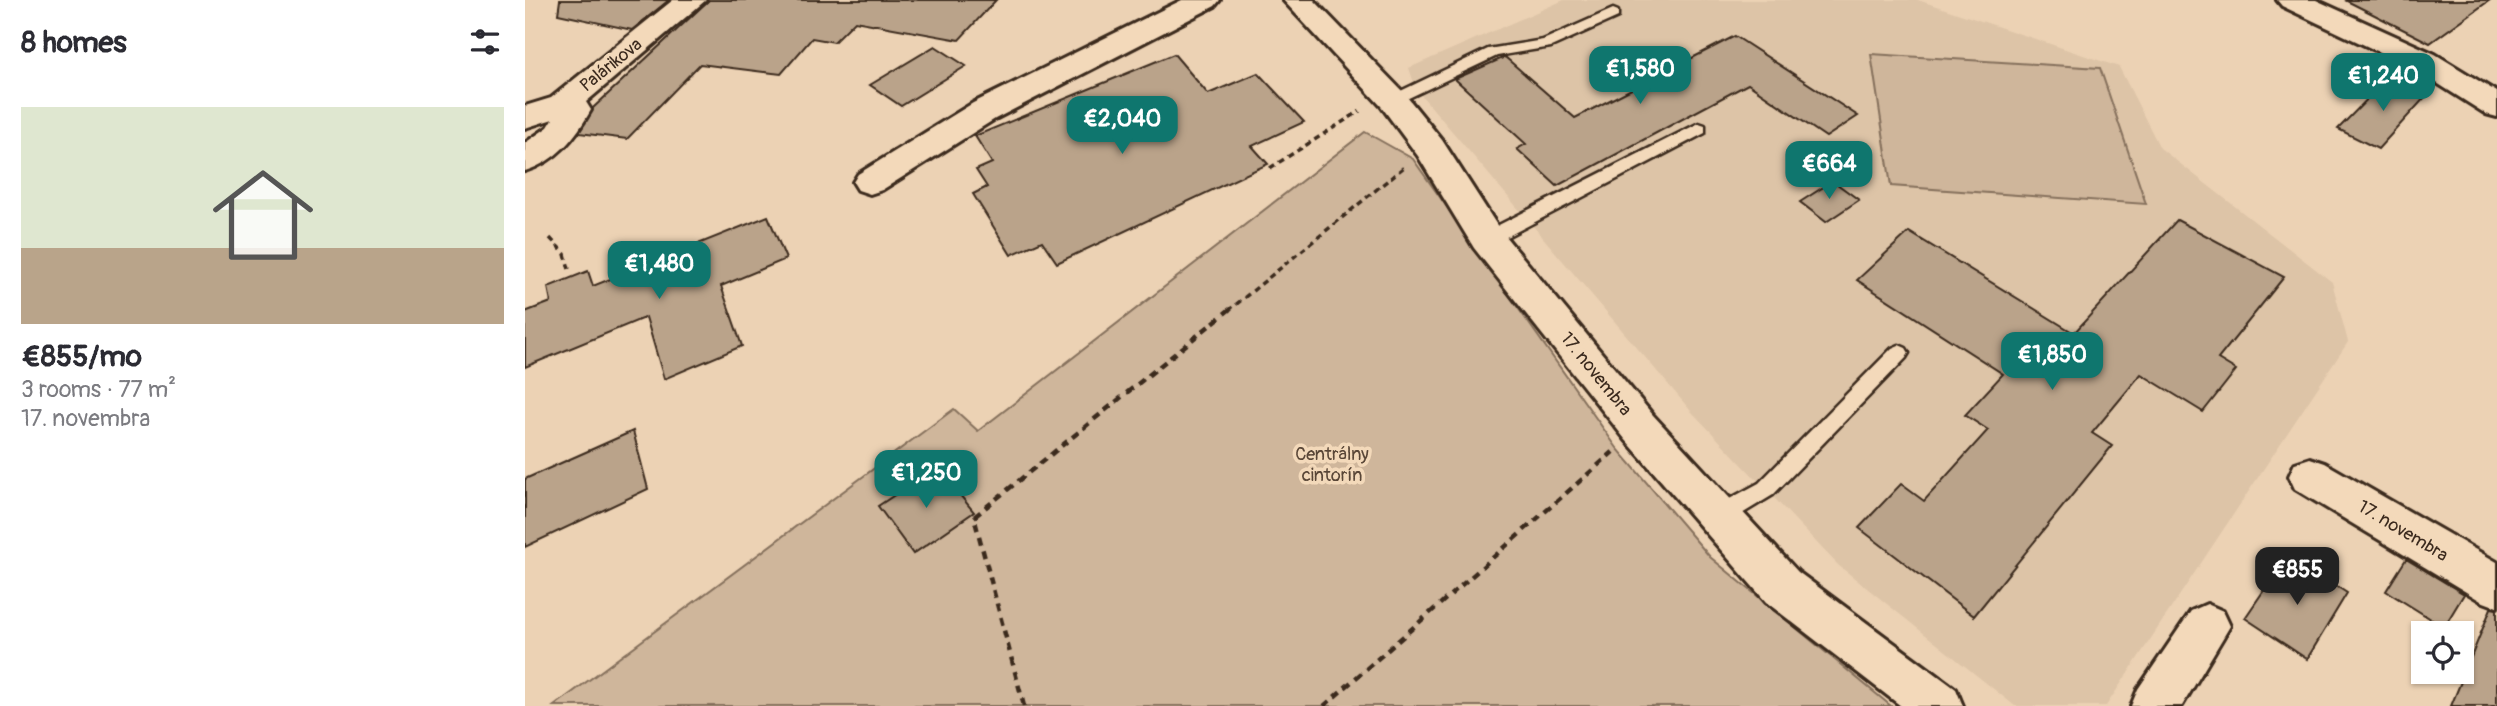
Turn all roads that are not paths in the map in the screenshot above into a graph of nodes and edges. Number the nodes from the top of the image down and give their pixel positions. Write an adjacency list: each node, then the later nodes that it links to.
1 (691, 0): 7 (street, Palárikova)
2 (1205, 0): 12 (street)
3 (1298, 0): 6 (street, 17. novembra)
4 (2292, 0): 8 (street)
5 (1613, 14): 6 (lane)
6 (1390, 97): 13 (street, 17. novembra)
7 (562, 105): 9 (street, Palárikova); 11 (street)
8 (2497, 106)
9 (525, 117)
10 (1699, 129): 13 (lane)
11 (525, 159)
12 (870, 182)
13 (1487, 239): 16 (street, 17. novembra)
14 (1899, 353): 16 (lane)
15 (2310, 476): 17 (street, 17. novembra)
16 (1719, 516): 19 (street, 17. novembra)
17 (2497, 586)
18 (2207, 626): 20 (street)
19 (1939, 706)
20 (2155, 706)

